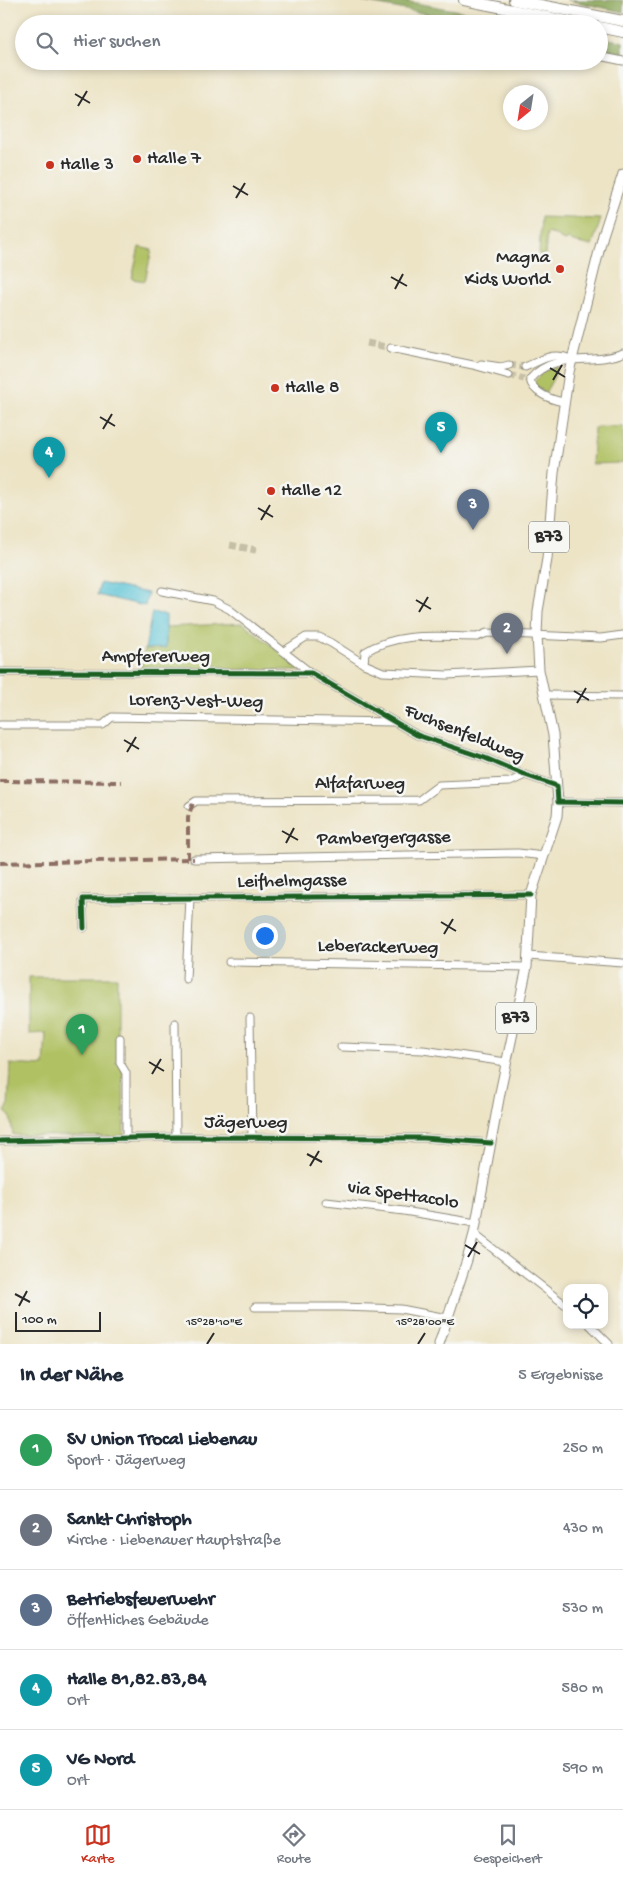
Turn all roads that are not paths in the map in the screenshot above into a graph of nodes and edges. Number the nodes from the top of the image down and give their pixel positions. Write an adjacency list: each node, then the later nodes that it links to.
1 (464, 0): 3 (highway)
2 (514, 0): 4 (highway)
3 (538, 15)
4 (588, 15)
5 (608, 19): 6 (highway)
6 (623, 22)
7 (608, 29): 8 (highway)
8 (623, 32)
9 (608, 58): 10 (street)
10 (623, 61)
11 (623, 174): 14 (main road, B73)
12 (391, 348): 15 (street)
13 (623, 353): 14 (street)
14 (572, 359): 17 (street); 19 (main road, B73); 19 (street)
15 (474, 365): 16 (street); 18 (street)
16 (509, 366)
17 (525, 367)
18 (509, 375)
19 (564, 402): 21 (main road, B73)
20 (162, 590): 23 (street, Fuchsenfeldweg)
21 (537, 635): 22 (street); 24 (street); 27 (main road, B73)
22 (623, 635)
23 (284, 651): 25 (street); 29 (street, Fuchsenfeldweg)
24 (365, 652): 25 (street); 26 (street)
25 (348, 654): 26 (street)
26 (364, 664): 27 (street)
27 (539, 670): 30 (main road, B73)
28 (0, 672): 29 (street, Ampfererweg)
29 (311, 673): 32 (street, Fuchsenfeldweg)
30 (546, 695): 31 (street); 35 (main road, B73)
31 (623, 696)
32 (394, 722): 33 (street, Lorenz-Vest-Weg); 34 (street, Fuchsenfeldweg)
33 (0, 725)
34 (525, 776): 35 (street, Fuchsenfeldweg); 38 (street, Alfafarweg)
35 (557, 786): 36 (main road, B73)
36 (558, 802): 37 (street); 39 (main road, B73)
37 (623, 803)
38 (189, 806)
39 (544, 856): 40 (street, Pambergergasse); 41 (main road, B73)
40 (194, 859)
41 (531, 895): 42 (street, Leifhelmgasse); 44 (main road, B73)
42 (190, 898): 43 (street, Leifhelmgasse); 48 (street)
43 (84, 928)
44 (528, 956): 46 (street); 47 (main road, B73)
45 (229, 962): 47 (street, Leberackerweg)
46 (623, 963)
47 (527, 967): 53 (main road, B73)
48 (186, 979)
49 (250, 1018): 56 (street, Jägerweg)
50 (175, 1023): 54 (street)
51 (120, 1038): 55 (street)
52 (341, 1047): 53 (street)
53 (506, 1062): 58 (main road, B73)
54 (176, 1137): 55 (street, Jägerweg); 56 (street, Jägerweg)
55 (126, 1138): 57 (street, Jägerweg)
56 (252, 1138): 58 (street, Jägerweg)
57 (0, 1141)
58 (491, 1144): 60 (main road, B73)
59 (326, 1202): 60 (street, via Spettacolo)
60 (476, 1223): 61 (main road, B73)
61 (474, 1234): 62 (street); 64 (main road, B73)
62 (563, 1303)
63 (255, 1307): 64 (street)
64 (447, 1318): 66 (main road, B73)
65 (594, 1329): 67 (street)
66 (439, 1344)
67 (609, 1344)

